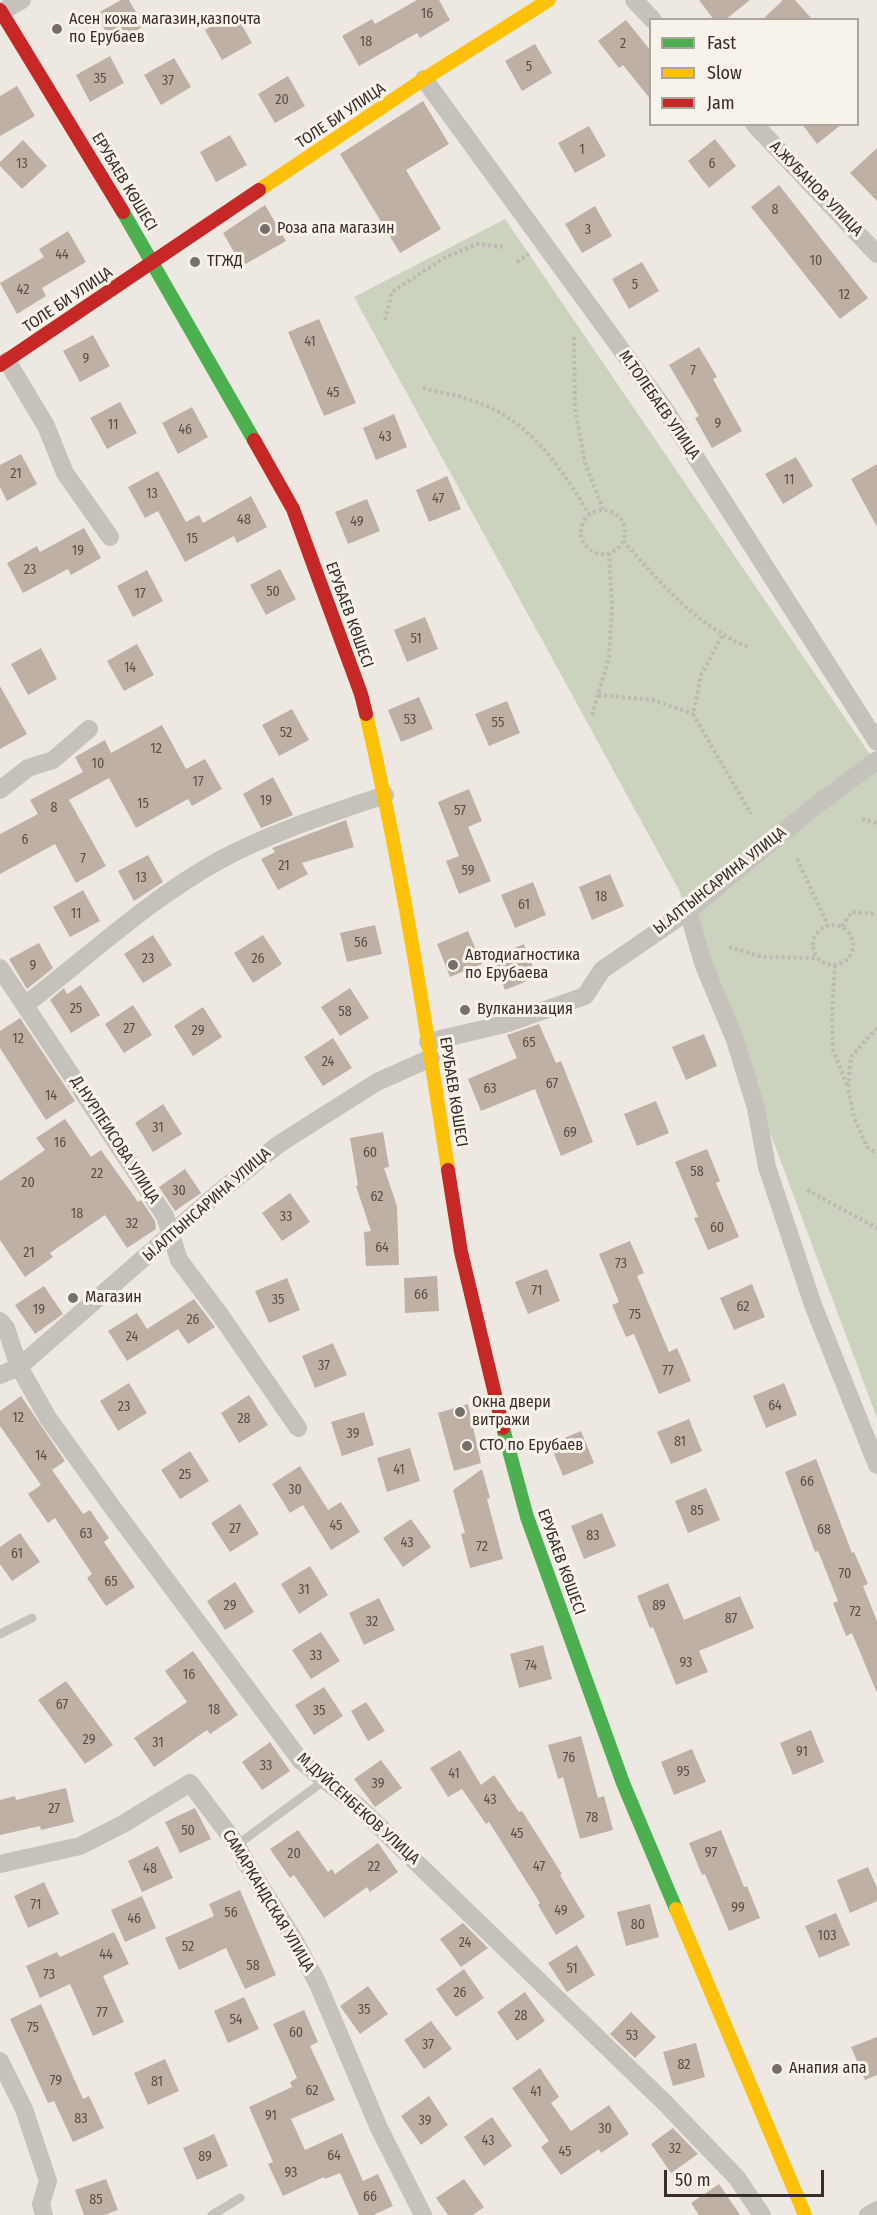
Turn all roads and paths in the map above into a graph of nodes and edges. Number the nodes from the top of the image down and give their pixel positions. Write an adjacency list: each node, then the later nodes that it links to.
1 (22, 0): 5 (street)
2 (549, 0): 6 (main road, ТОЛЕ БИ УЛИЦА)
3 (634, 0): 4 (street)
4 (651, 18)
5 (3, 20): 10 (main road, ЕРУБАЕВ КӨШЕСІ)
6 (424, 80): 10 (main road, ТОЛЕ БИ УЛИЦА); 26 (street, М.ТОЛЕБАЕВ УЛИЦА)
7 (756, 126): 9 (street, А.ЖУБАНОВ УЛИЦА)
8 (505, 247): 11 (path)
9 (877, 254)
10 (154, 263): 13 (main road, ТОЛЕ БИ УЛИЦА); 29 (main road, ЕРУБАЕВ КӨШЕСІ)
11 (385, 320)
12 (574, 337): 15 (path)
13 (3, 363): 17 (street)
14 (423, 388): 16 (path)
15 (603, 509): 16 (path); 18 (path)
16 (588, 514): 19 (path)
17 (110, 537)
18 (622, 541): 19 (path); 20 (path)
19 (609, 553): 22 (path)
20 (722, 636): 21 (path); 23 (path)
21 (748, 647)
22 (598, 695): 23 (path); 24 (path)
23 (693, 714): 30 (path)
24 (592, 715)
25 (89, 729): 28 (street)
26 (877, 742)
27 (877, 760): 34 (street, Ы.АЛТЫНСАРИНА УЛИЦА)
28 (0, 790)
29 (386, 795): 42 (street); 44 (main road, ЕРУБАЕВ КӨШЕСІ)
30 (751, 814)
31 (862, 819): 32 (path)
32 (877, 823)
33 (797, 858): 36 (path)
34 (688, 911): 44 (street, Ы.АЛТЫНСАРИНА УЛИЦА); 54 (street)
35 (877, 914): 37 (path)
36 (828, 925): 37 (path); 39 (path)
37 (842, 926): 40 (path)
38 (729, 947): 39 (path)
39 (818, 958): 40 (path)
40 (835, 965): 45 (path)
41 (0, 968): 42 (street, Д.НУРПЕИСОВА УЛИЦА)
42 (25, 1005): 49 (street, Д.НУРПЕИСОВА УЛИЦА)
43 (877, 1028): 45 (path)
44 (430, 1050): 49 (street, Ы.АЛТЫНСАРИНА УЛИЦА); 67 (main road, ЕРУБАЕВ КӨШЕСІ)
45 (848, 1088): 46 (path)
46 (877, 1153)
47 (807, 1190): 48 (path)
48 (877, 1227)
49 (171, 1236): 51 (street, Ы.АЛТЫНСАРИНА УЛИЦА); 53 (street, Д.НУРПЕИСОВА УЛИЦА)
50 (0, 1321): 51 (street, М.ДУЙСЕНБЕКОВ УЛИЦА)
51 (19, 1367): 52 (street, Ы.АЛТЫНСАРИНА УЛИЦА); 57 (street, М.ДУЙСЕНБЕКОВ УЛИЦА)
52 (0, 1376)
53 (298, 1428)
54 (877, 1465)
55 (32, 1618): 56 (lane)
56 (0, 1634)
57 (325, 1780): 58 (lane); 66 (street, М.ДУЙСЕНБЕКОВ УЛИЦА)
58 (237, 1845): 59 (street, САМАРКАНДСКАЯ УЛИЦА); 65 (street, САМАРКАНДСКАЯ УЛИЦА)
59 (0, 1864)
60 (0, 2061): 63 (street)
61 (240, 2198): 64 (lane)
62 (877, 2210): 68 (street)
63 (44, 2215)
64 (212, 2215)
65 (423, 2215)
66 (762, 2215)
67 (805, 2215)
68 (868, 2215)

